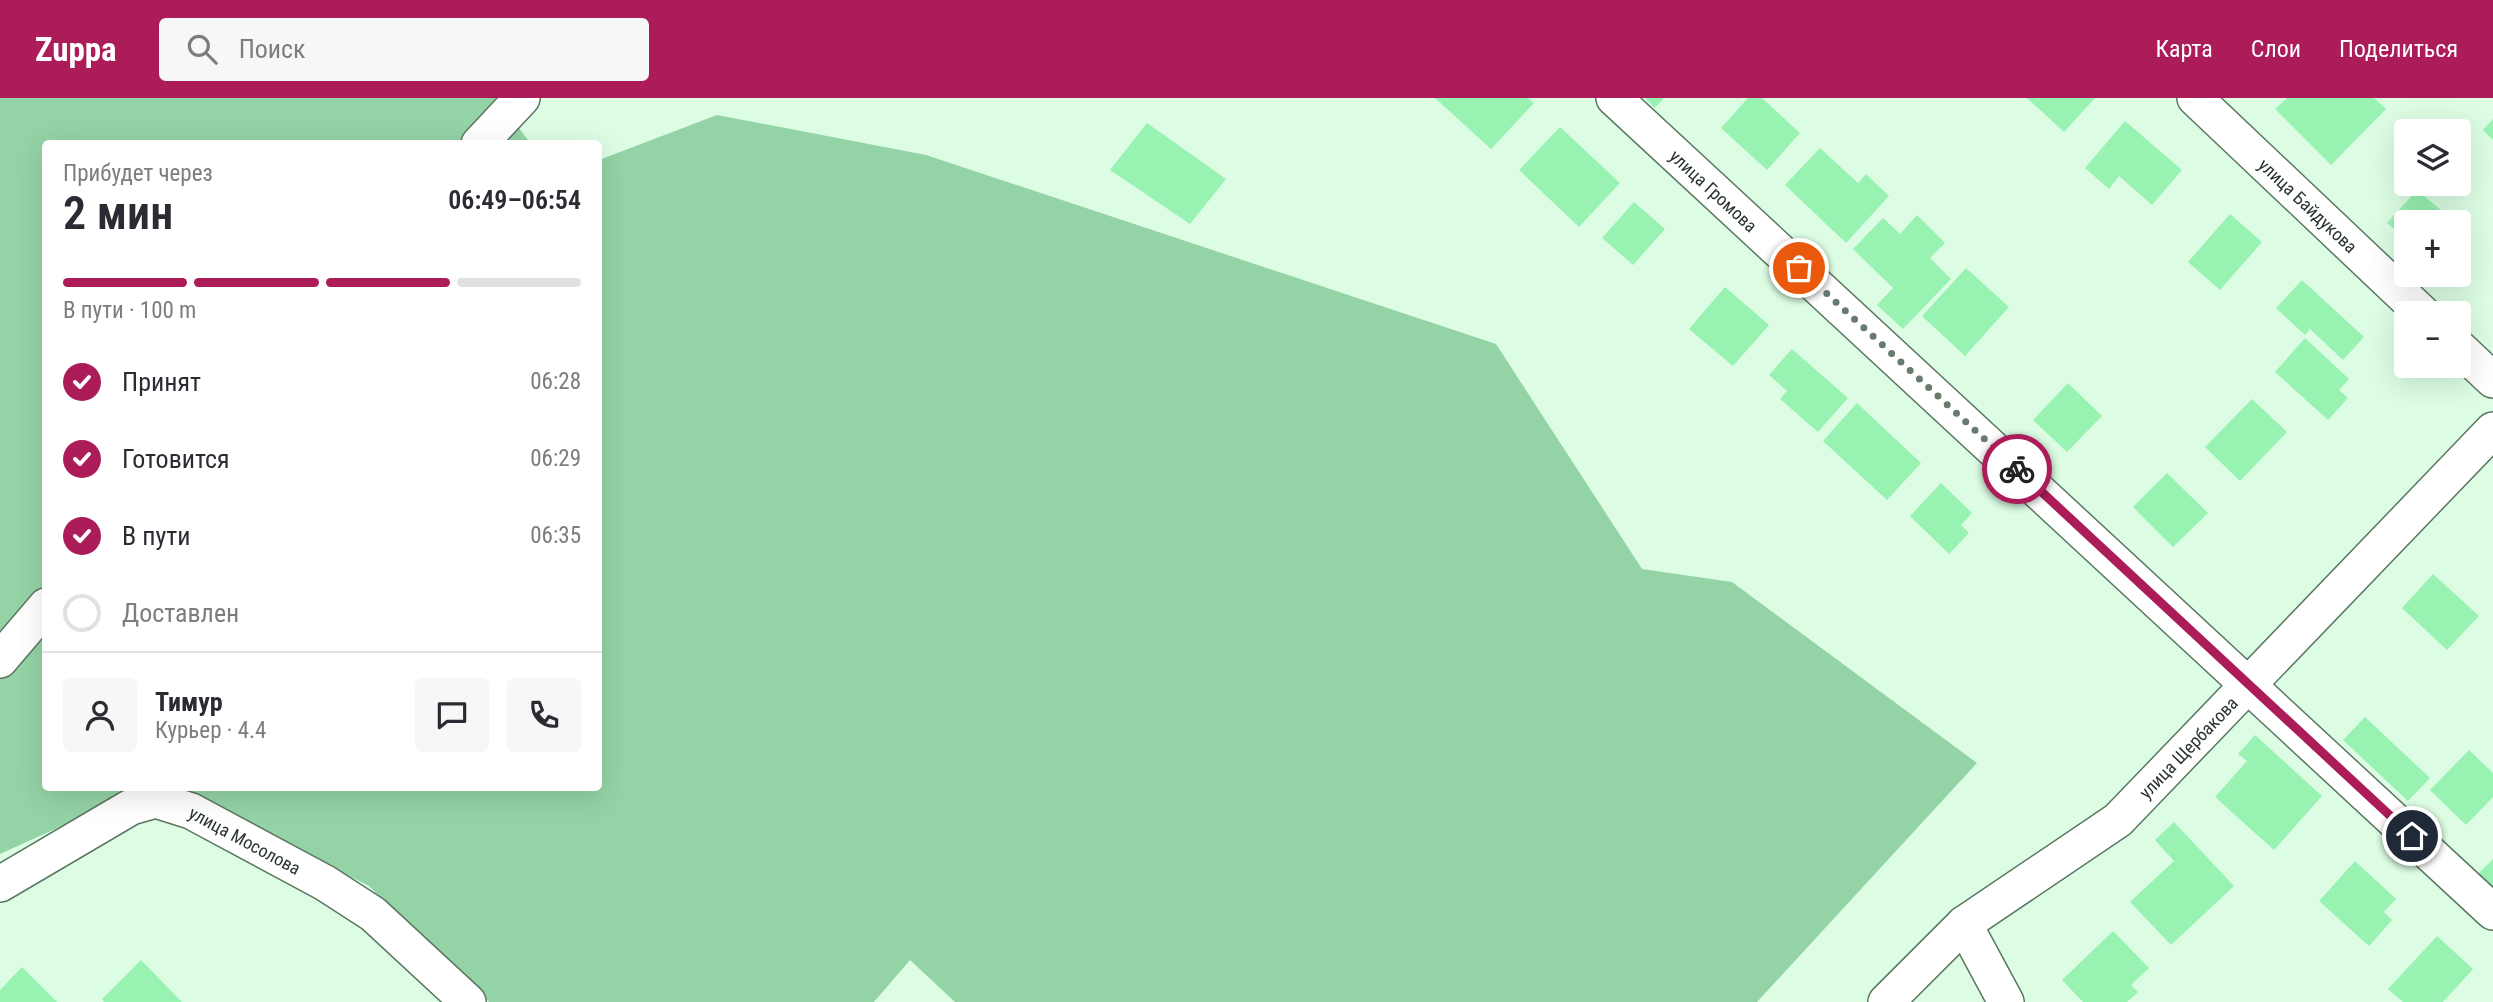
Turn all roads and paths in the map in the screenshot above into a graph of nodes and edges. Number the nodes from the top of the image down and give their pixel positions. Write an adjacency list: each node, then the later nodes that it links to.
1 (522, 98): 4 (street)
2 (1615, 98): 11 (street, улица Громова)
3 (2195, 98): 5 (street, улица Байдукова)
4 (483, 140)
5 (2409, 301)
6 (2471, 359): 7 (street)
7 (2493, 380)
8 (2493, 430): 11 (street, улица Щербакова)
9 (42, 611): 10 (street)
10 (0, 660)
11 (2249, 684): 13 (street, улица Громова); 14 (street, улица Щербакова)
12 (0, 884): 15 (street, улица Мосолова)
13 (2493, 912)
14 (1964, 923): 16 (street, улица Щербакова); 17 (street)
15 (468, 1002)
16 (1886, 1002)
17 (2006, 1002)

